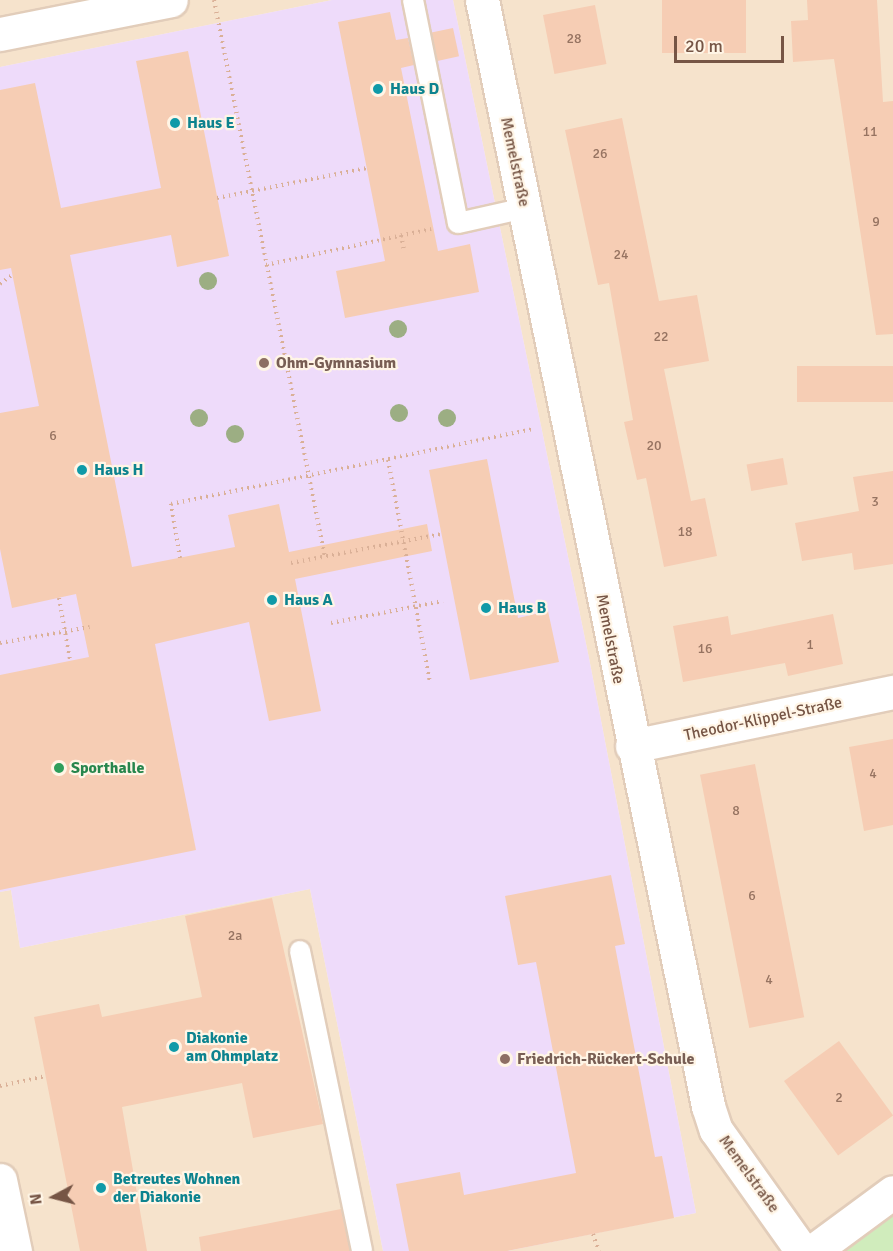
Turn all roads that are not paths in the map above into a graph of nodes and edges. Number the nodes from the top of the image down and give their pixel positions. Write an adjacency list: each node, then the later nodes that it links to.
1 (171, 0): 4 (street)
2 (413, 0): 5 (lane)
3 (482, 0): 5 (street, Memelstraße)
4 (0, 34)
5 (525, 208): 7 (street, Memelstraße)
6 (893, 692): 7 (street, Theodor-Klippel-Straße)
7 (632, 746): 13 (street, Memelstraße)
8 (300, 951): 12 (lane)
9 (0, 1180): 11 (street)
10 (893, 1192): 14 (street)
11 (15, 1251)
12 (362, 1251)
13 (802, 1251)
14 (813, 1251)

